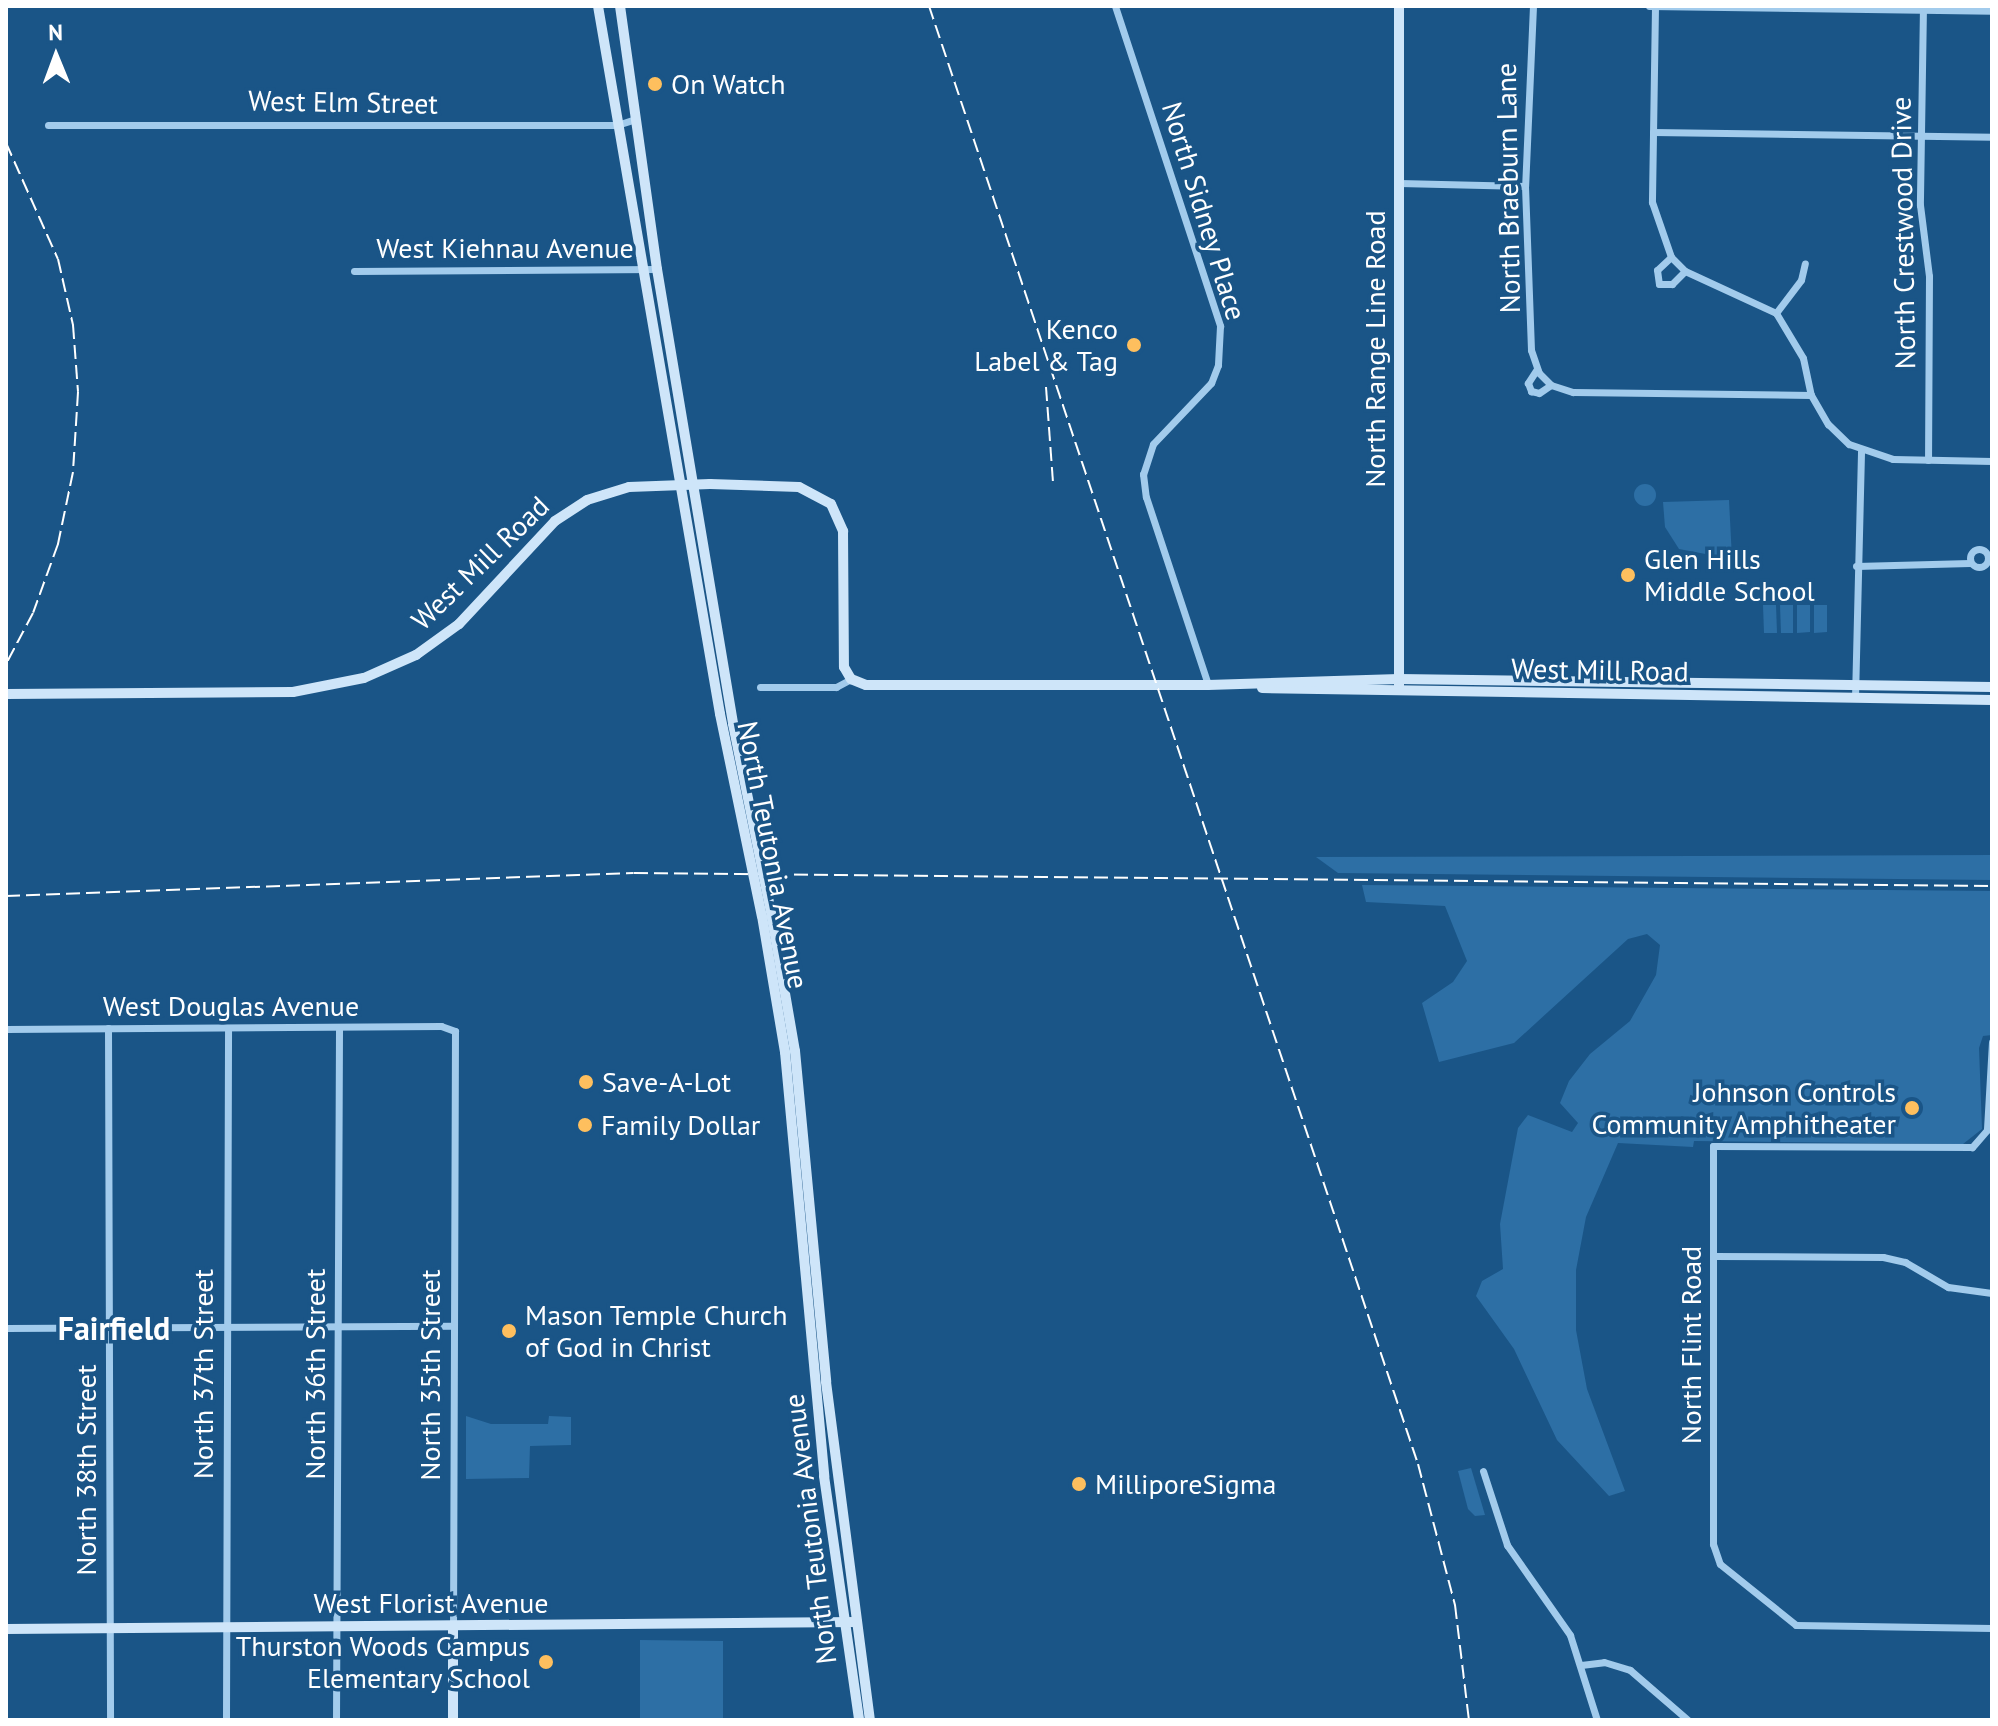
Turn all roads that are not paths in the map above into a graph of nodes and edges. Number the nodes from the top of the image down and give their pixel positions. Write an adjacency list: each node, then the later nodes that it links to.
1 (598, 6): 11 (main road, North Teutonia Avenue)
2 (620, 6): 9 (main road, North Teutonia Avenue)
3 (1115, 6): 37 (street, North Sidney Place)
4 (1399, 6): 15 (main road, North Range Line Road)
5 (1533, 6): 16 (street, North Braeburn Lane)
6 (1652, 6): 7 (street); 12 (street)
7 (1923, 8): 8 (street); 13 (street, North Crestwood Drive)
8 (1992, 11)
9 (636, 119): 11 (street, West Elm Street); 20 (main road, North Teutonia Avenue)
10 (48, 125): 11 (street, West Elm Street)
11 (617, 125): 19 (main road, North Teutonia Avenue)
12 (1653, 132): 13 (street); 17 (street)
13 (1920, 137): 14 (street); 28 (street, North Crestwood Drive)
14 (1992, 137)
15 (1399, 183): 16 (street); 35 (main road, North Range Line Road)
16 (1525, 186): 24 (street, North Braeburn Lane)
17 (1671, 257): 22 (street); 22 (street)
18 (1805, 263): 23 (street)
19 (640, 269): 20 (street, West Kiehnau Avenue); 21 (street, West Kiehnau Avenue); 30 (main road, North Teutonia Avenue)
20 (657, 269): 31 (main road, North Teutonia Avenue)
21 (354, 271)
22 (1685, 271): 23 (street)
23 (1776, 313): 26 (street)
24 (1537, 369): 25 (street); 25 (street, North Braeburn Lane)
25 (1551, 385): 26 (street)
26 (1811, 395): 27 (street)
27 (1861, 451): 28 (street); 33 (street)
28 (1928, 460): 29 (street)
29 (1992, 461)
30 (677, 484): 31 (main road, West Mill Road); 41 (main road, West Mill Road); 44 (main road, North Teutonia Avenue, bridge)
31 (692, 485): 34 (main road, West Mill Road); 44 (main road, North Teutonia Avenue, bridge)
32 (1970, 563): 33 (street)
33 (1856, 566): 36 (street)
34 (851, 679): 37 (main road, West Mill Road); 38 (street)
35 (1399, 679): 36 (main road, West Mill Road); 37 (main road, West Mill Road); 40 (main road, North Range Line Road)
36 (1855, 684): 39 (main road, West Mill Road); 42 (street)
37 (1208, 685): 40 (main road, West Mill Road)
38 (760, 687)
39 (1992, 687)
40 (1399, 692): 42 (main road, West Mill Road)
41 (6, 694)
42 (1855, 698): 43 (main road, West Mill Road)
43 (1992, 700)
44 (767, 917): 59 (main road, North Teutonia Avenue); 60 (main road, North Teutonia Avenue)
45 (108, 1028): 46 (street, West Douglas Avenue); 48 (street, West Douglas Avenue); 54 (street, North 38th Street)
46 (228, 1028): 47 (street, West Douglas Avenue); 56 (street, North 37th Street)
47 (339, 1028): 49 (street, West Douglas Avenue); 53 (street, North 36th Street)
48 (6, 1029)
49 (455, 1031): 55 (street, North 35th Street)
50 (1992, 1042): 51 (street, North Flint Road)
51 (1713, 1256): 52 (street); 64 (street, North Flint Road)
52 (1992, 1293)
53 (337, 1325): 55 (street); 56 (street); 61 (street, North 36th Street)
54 (108, 1326): 56 (street); 57 (street); 66 (street, North 38th Street)
55 (454, 1326): 62 (street, North 35th Street)
56 (225, 1327): 63 (street, North 37th Street)
57 (6, 1328)
58 (1483, 1471): 67 (street)
59 (857, 1622): 60 (main road, West Florist Avenue); 73 (main road, North Teutonia Avenue)
60 (844, 1623): 62 (main road, West Florist Avenue); 72 (main road, North Teutonia Avenue)
61 (336, 1627): 62 (main road, West Florist Avenue); 63 (main road, West Florist Avenue); 70 (street, North 36th Street)
62 (453, 1627): 71 (main road, North 35th Street)
63 (226, 1628): 66 (main road, West Florist Avenue); 69 (street, North 37th Street)
64 (1992, 1628)
65 (6, 1629): 66 (main road, West Florist Avenue)
66 (110, 1629): 68 (street, North 38th Street)
67 (1581, 1665): 74 (street); 75 (street)
68 (110, 1720)
69 (226, 1720)
70 (336, 1720)
71 (453, 1720)
72 (859, 1720)
73 (870, 1720)
74 (1597, 1720)
75 (1688, 1720)

